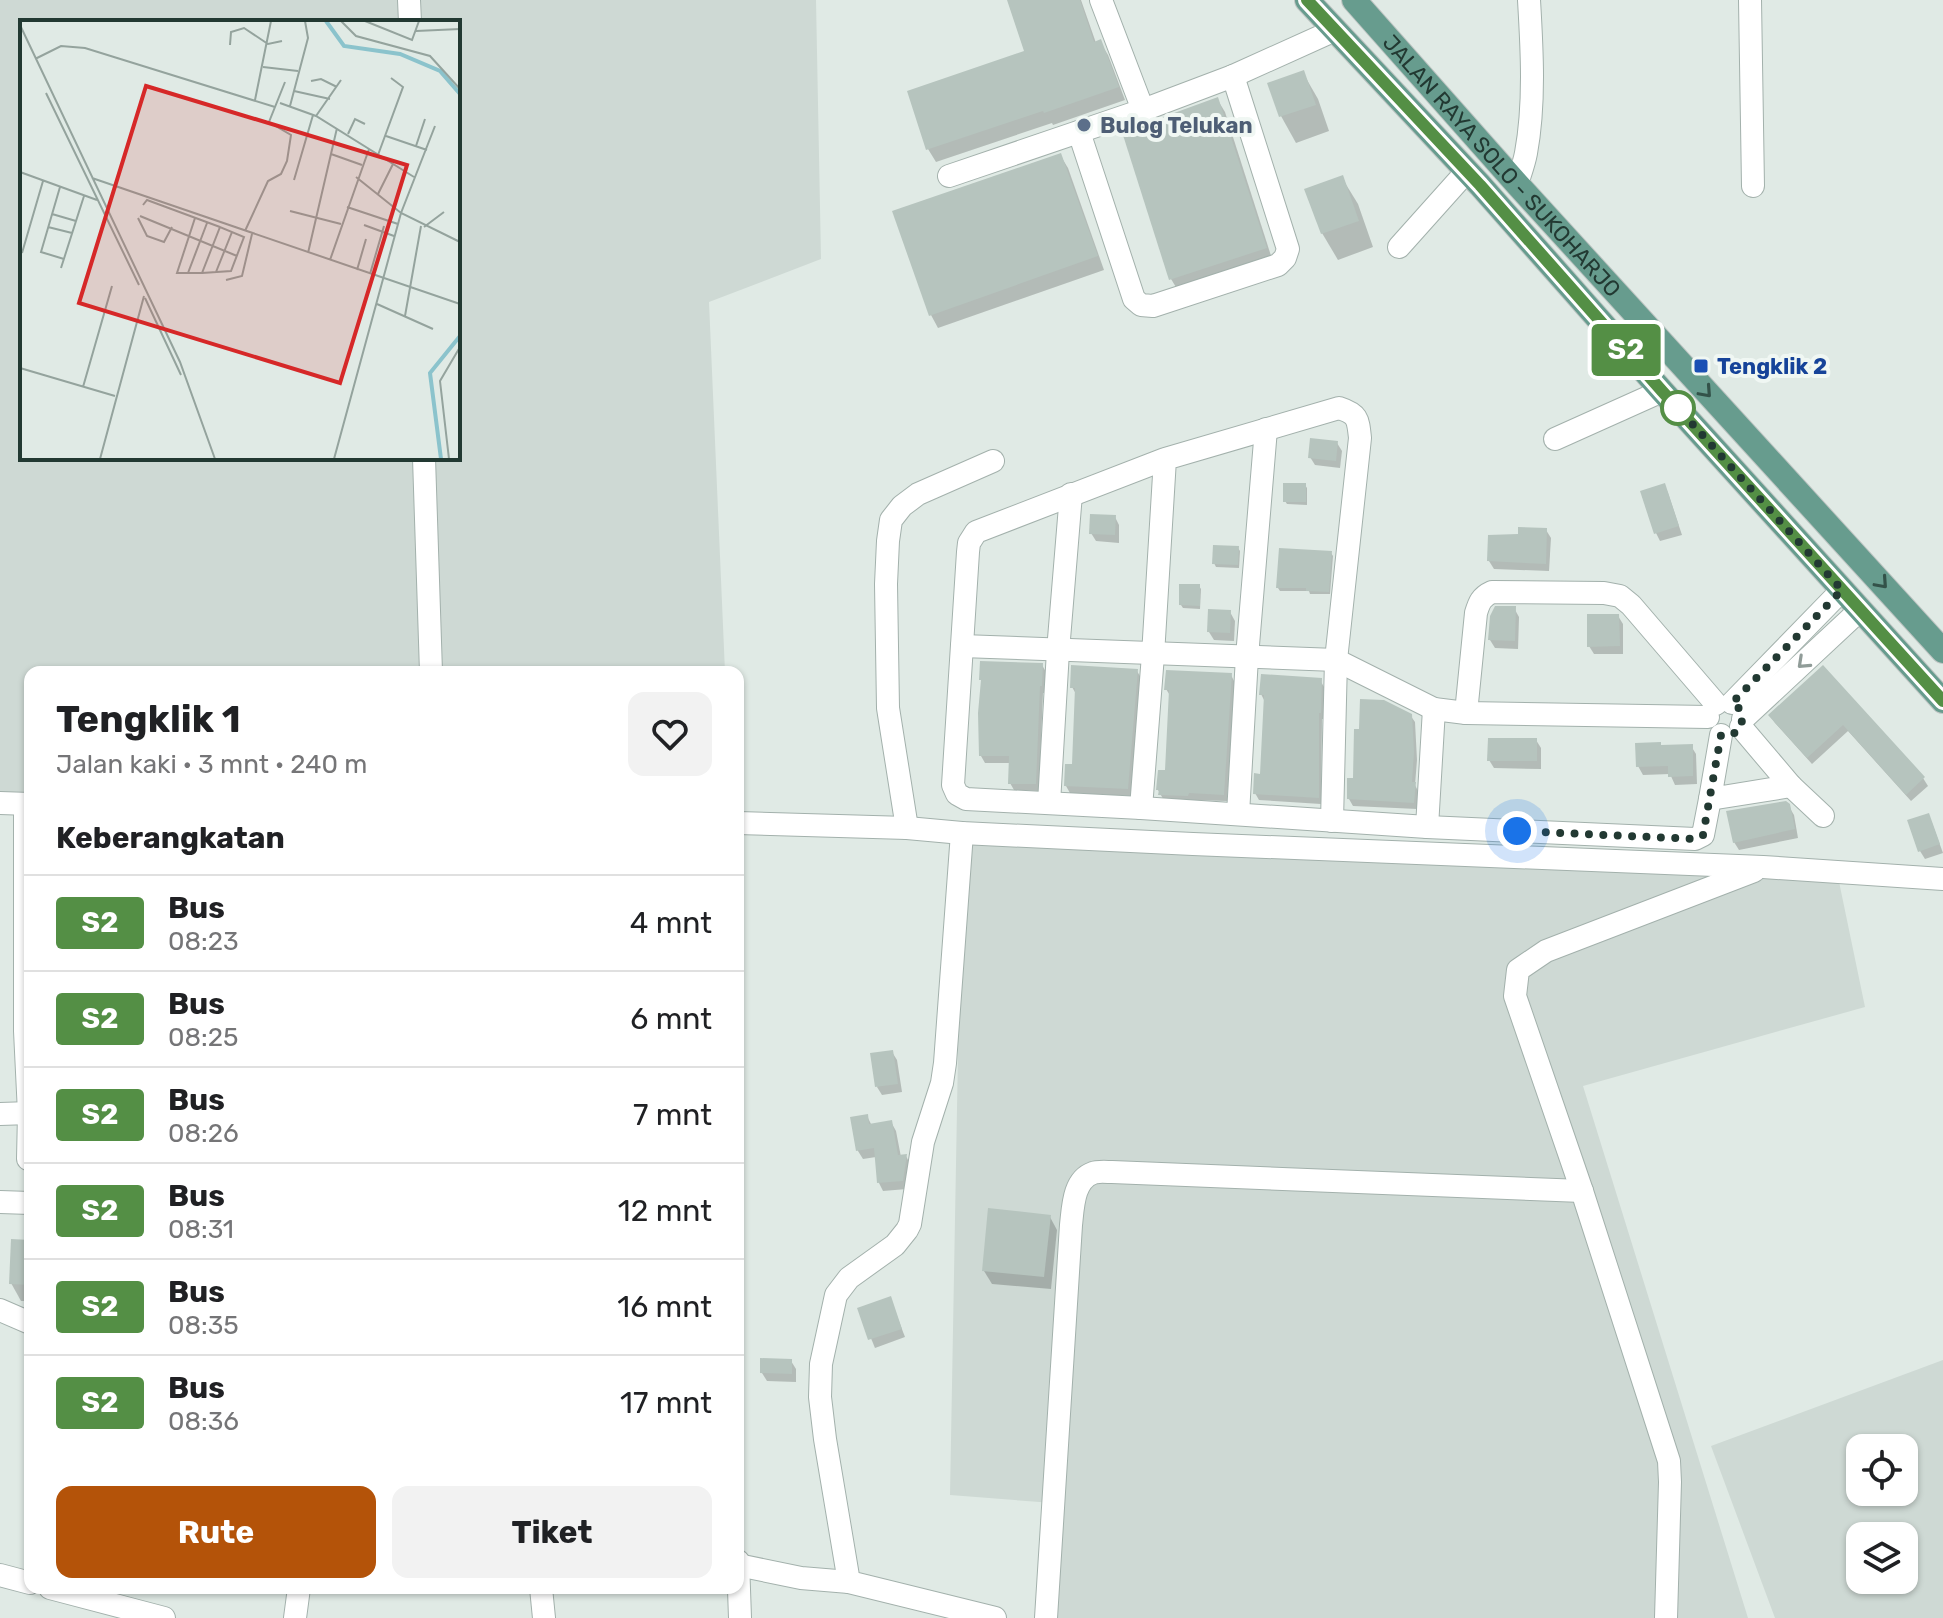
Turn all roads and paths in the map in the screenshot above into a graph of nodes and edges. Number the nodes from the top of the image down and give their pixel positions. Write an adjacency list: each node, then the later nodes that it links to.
1 (409, 0): 7 (street)
2 (1101, 0): 10 (street)
3 (1307, 0): 8 (main road, JALAN RAYA SOLO - SUKOHARJO)
4 (1529, 0): 12 (street)
5 (1750, 0): 15 (street)
6 (1359, 2): 8 (main road); 12 (main road, JALAN RAYA SOLO - SUKOHARJO)
7 (410, 20)
8 (1335, 30): 9 (street); 14 (main road, JALAN RAYA SOLO - SUKOHARJO)
9 (1233, 76): 10 (street); 11 (street)
10 (1143, 110): 11 (street)
11 (1079, 132): 13 (street)
12 (1505, 171): 28 (main road, JALAN RAYA SOLO - SUKOHARJO, one-way to 28)
13 (949, 176)
14 (1474, 178): 16 (street); 17 (main road, JALAN RAYA SOLO - SUKOHARJO)
15 (1753, 186)
16 (1399, 247)
17 (1662, 391): 19 (street); 24 (main road, JALAN RAYA SOLO - SUKOHARJO)
18 (1266, 429): 20 (street); 30 (street); 31 (street)
19 (1555, 439)
20 (1165, 459): 23 (street); 29 (street)
21 (424, 460): 32 (street)
22 (993, 461): 48 (street)
23 (1071, 494): 26 (street); 27 (street)
24 (1842, 590): 25 (main road, JALAN RAYA SOLO - SUKOHARJO); 36 (street)
25 (1860, 610): 33 (main road, JALAN RAYA SOLO - SUKOHARJO); 36 (street, one-way to 36)
26 (962, 646): 27 (street); 40 (street)
27 (1058, 651): 29 (street); 40 (street)
28 (1943, 651)
29 (1153, 655): 30 (street); 42 (street)
30 (1247, 657): 31 (street); 43 (street)
31 (1336, 660): 34 (street); 45 (street)
32 (431, 666)
33 (1943, 701)
34 (1434, 709): 35 (street); 47 (street)
35 (1466, 713): 36 (street); 36 (street)
36 (1727, 717): 37 (street); 38 (street)
37 (1791, 786): 38 (street); 44 (street)
38 (1710, 799): 47 (street)
39 (0, 803): 41 (street)
40 (1049, 803): 42 (street)
41 (24, 804)
42 (1141, 808): 43 (street)
43 (1238, 814): 45 (street)
44 (1823, 816)
45 (1332, 821): 47 (street)
46 (744, 823): 48 (street)
47 (1427, 827)
48 (907, 828): 49 (street)
49 (962, 833): 50 (street); 62 (street)
50 (1763, 867): 51 (street); 54 (street)
51 (1943, 879)
52 (24, 1113): 53 (street)
53 (0, 1114)
54 (1582, 1191): 72 (street); 73 (street)
55 (0, 1202): 56 (street)
56 (24, 1203)
57 (0, 1310): 58 (street)
58 (24, 1320)
59 (744, 1564): 62 (street)
60 (0, 1575): 61 (street)
61 (24, 1581)
62 (849, 1582): 71 (street)
63 (97, 1594): 67 (street)
64 (298, 1594): 68 (street)
65 (542, 1594): 69 (street)
66 (739, 1594): 70 (street)
67 (164, 1618)
68 (295, 1618)
69 (544, 1618)
70 (740, 1618)
71 (995, 1618)
72 (1046, 1618)
73 (1666, 1618)

